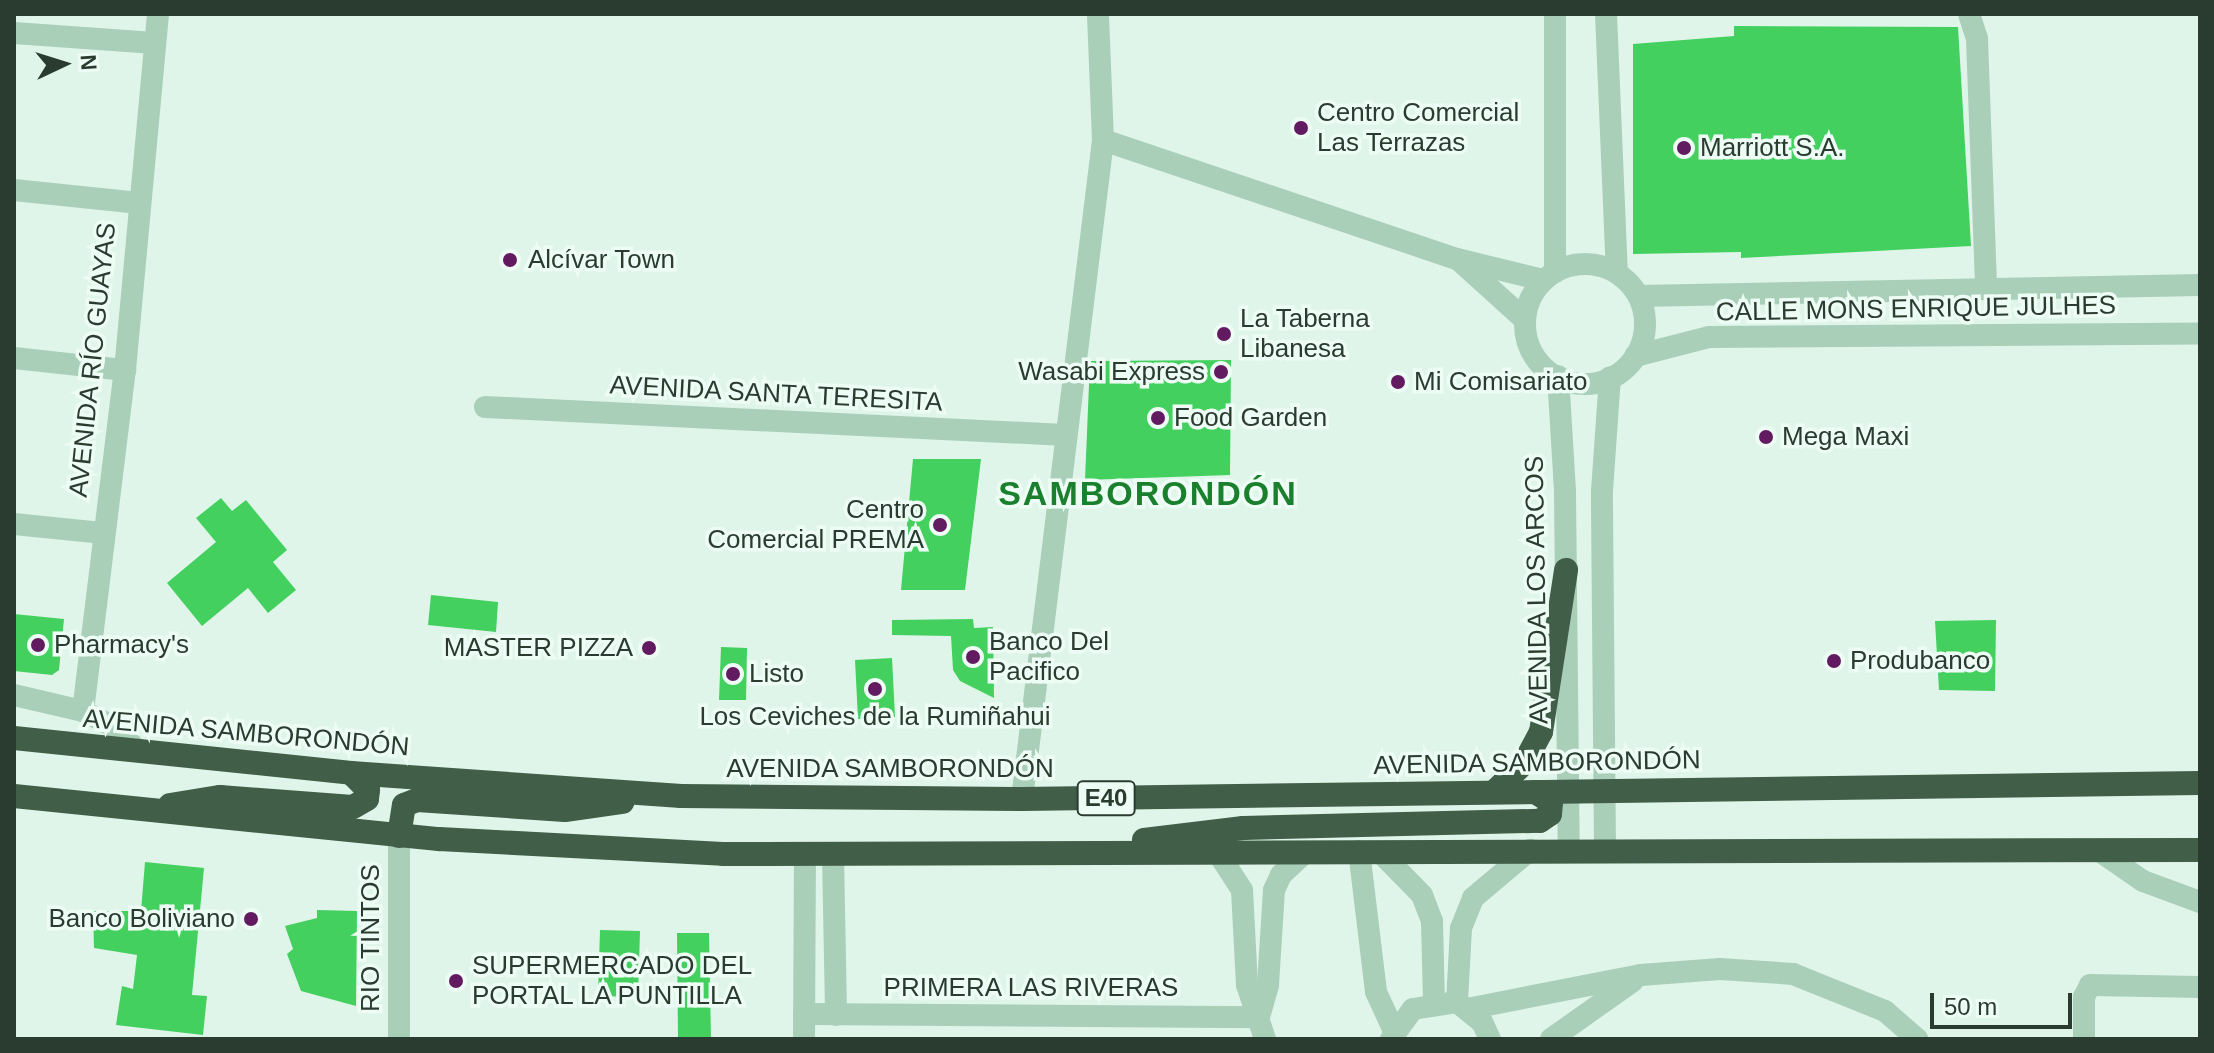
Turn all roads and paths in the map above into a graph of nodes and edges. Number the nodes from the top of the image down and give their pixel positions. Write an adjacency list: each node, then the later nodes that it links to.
1 (158, 14): 7 (street, AVENIDA RÍO GUAYAS)
2 (1098, 14): 8 (street)
3 (1555, 14): 13 (street)
4 (1606, 14): 12 (street)
5 (1969, 14): 15 (street)
6 (14, 33): 7 (street)
7 (155, 43): 10 (street, AVENIDA RÍO GUAYAS)
8 (1103, 140): 11 (street); 25 (street)
9 (14, 190): 10 (street)
10 (139, 203): 21 (street, AVENIDA RÍO GUAYAS)
11 (1457, 259): 13 (street); 17 (street)
12 (1617, 273): 13 (street); 16 (street)
13 (1549, 276): 17 (street)
14 (2200, 285): 15 (street, CALLE MONS ENRIQUE JULHES)
15 (1986, 286): 16 (street, CALLE MONS ENRIQUE JULHES)
16 (1639, 296): 19 (street)
17 (1524, 319): 22 (street)
18 (2200, 334): 19 (street, CALLE MONS ENRIQUE JULHES)
19 (1635, 356): 23 (street)
20 (14, 358): 21 (street)
21 (125, 370): 29 (street, AVENIDA RÍO GUAYAS)
22 (1558, 376): 23 (street); 27 (street, AVENIDA LOS ARCOS)
23 (1610, 377): 26 (street)
24 (485, 407): 25 (street, AVENIDA SANTA TERESITA)
25 (1065, 435): 43 (street)
26 (1602, 491): 27 (street); 37 (street)
27 (1565, 492): 30 (street, AVENIDA LOS ARCOS)
28 (14, 524): 29 (street)
29 (102, 533): 32 (street, AVENIDA RÍO GUAYAS)
30 (1566, 570): 38 (street, AVENIDA LOS ARCOS); 39 (highway)
31 (14, 695): 32 (street)
32 (83, 711): 34 (street)
33 (14, 738): 34 (highway, AVENIDA SAMBORONDÓN / E40)
34 (138, 751): 35 (highway, AVENIDA SAMBORONDÓN / E40)
35 (351, 773): 41 (highway, AVENIDA SAMBORONDÓN / E40); 44 (highway)
36 (2200, 783): 37 (highway, AVENIDA SAMBORONDÓN / E40)
37 (1604, 790): 38 (highway, AVENIDA SAMBORONDÓN / E40); 48 (street)
38 (1568, 791): 40 (highway, AVENIDA SAMBORONDÓN / E40); 47 (street, AVENIDA LOS ARCOS)
39 (1494, 792): 40 (highway, AVENIDA SAMBORONDÓN / E40); 43 (highway, AVENIDA SAMBORONDÓN / E40)
40 (1535, 792): 55 (highway)
41 (668, 795): 43 (highway, AVENIDA SAMBORONDÓN / E40); 45 (highway)
42 (14, 796): 44 (highway, E40)
43 (1022, 799)
44 (136, 810): 45 (highway, E40)
45 (399, 836): 53 (highway, E40); 66 (street, RIO TINTOS)
46 (1530, 850): 47 (highway, E40); 51 (highway, E40); 61 (street)
47 (1569, 850): 48 (highway, E40)
48 (1605, 850): 49 (highway, E40)
49 (2098, 850): 56 (highway, E40); 57 (street)
50 (1306, 852): 51 (highway, E40); 52 (highway, E40); 64 (street)
51 (1370, 852): 60 (street); 65 (street)
52 (1218, 853): 55 (highway, E40); 64 (street)
53 (805, 855): 54 (highway, E40); 62 (street)
54 (833, 855): 55 (highway, E40); 63 (street)
55 (1023, 855)
56 (2195, 855)
57 (2200, 902)
58 (1641, 975): 61 (street); 69 (street); 70 (street)
59 (2200, 987): 71 (street)
60 (1434, 1002): 61 (street); 65 (street)
61 (1462, 1006): 68 (street)
62 (804, 1014): 63 (street, PRIMERA LAS RIVERAS); 67 (street)
63 (836, 1015): 64 (street, PRIMERA LAS RIVERAS)
64 (1262, 1028)
65 (1393, 1035)
66 (399, 1039)
67 (804, 1039)
68 (1490, 1039)
69 (1551, 1039)
70 (1917, 1039)
71 (2084, 1039)

